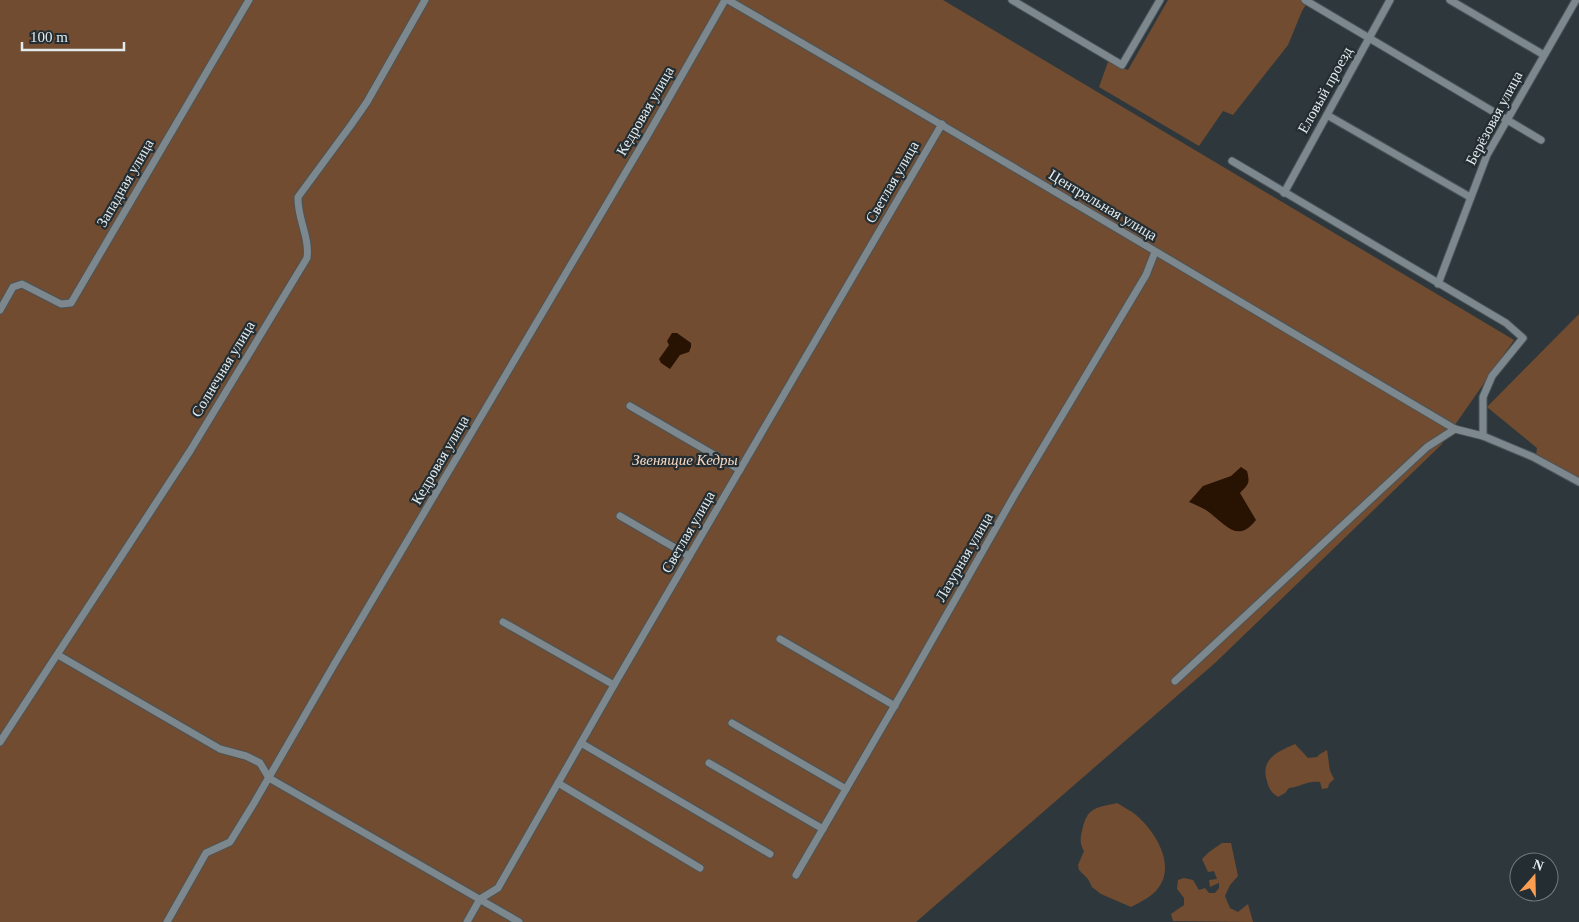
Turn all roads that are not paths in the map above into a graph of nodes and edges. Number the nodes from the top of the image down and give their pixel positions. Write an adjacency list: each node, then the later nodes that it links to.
1 (249, 0): 21 (street, Западная улица)
2 (425, 0): 31 (street, Солнечная улица)
3 (727, 0): 14 (street, Центральная улица); 39 (street, Кедровая улица)
4 (1012, 0): 5 (street)
5 (1160, 0)
6 (1306, 0): 10 (street)
7 (1390, 0): 10 (street, Еловый проезд)
8 (1450, 0): 11 (street)
9 (1576, 0): 11 (street, Берёзовая улица)
10 (1369, 37): 12 (street, Еловый проезд); 13 (street)
11 (1544, 55): 13 (street, Берёзовая улица)
12 (1326, 115): 17 (street, Еловый проезд); 18 (street)
13 (1507, 120): 15 (street); 18 (street, Берёзовая улица)
14 (942, 124): 19 (street, Центральная улица); 25 (street, Светлая улица)
15 (1541, 140)
16 (1232, 161): 17 (street)
17 (1284, 193): 20 (street)
18 (1470, 197): 20 (street, Берёзовая улица)
19 (1155, 252): 23 (street, Центральная улица); 34 (street, Лазурная улица)
20 (1438, 284): 24 (street)
21 (0, 310)
22 (630, 406): 25 (street)
23 (1455, 429): 24 (street, Центральная улица); 32 (street)
24 (1483, 436): 26 (street, Центральная улица)
25 (740, 470): 28 (street, Светлая улица)
26 (1579, 482)
27 (620, 516): 28 (street)
28 (690, 556): 33 (street, Светлая улица)
29 (503, 622): 33 (street)
30 (780, 639): 34 (street)
31 (58, 655): 36 (street, Солнечная улица); 39 (street)
32 (1176, 681)
33 (614, 685): 37 (street, Светлая улица)
34 (895, 706): 41 (street, Лазурная улица)
35 (732, 723): 41 (street)
36 (0, 742)
37 (581, 743): 40 (street, Светлая улица); 43 (street)
38 (709, 763): 42 (street)
39 (269, 778): 46 (street); 47 (street, Кедровая улица)
40 (558, 783): 44 (street); 46 (street, Светлая улица)
41 (846, 789): 42 (street, Лазурная улица)
42 (823, 829): 45 (street, Лазурная улица)
43 (770, 854)
44 (700, 868)
45 (796, 874)
46 (480, 899): 48 (street, Светлая улица); 49 (street)
47 (167, 922)
48 (467, 922)
49 (519, 922)

